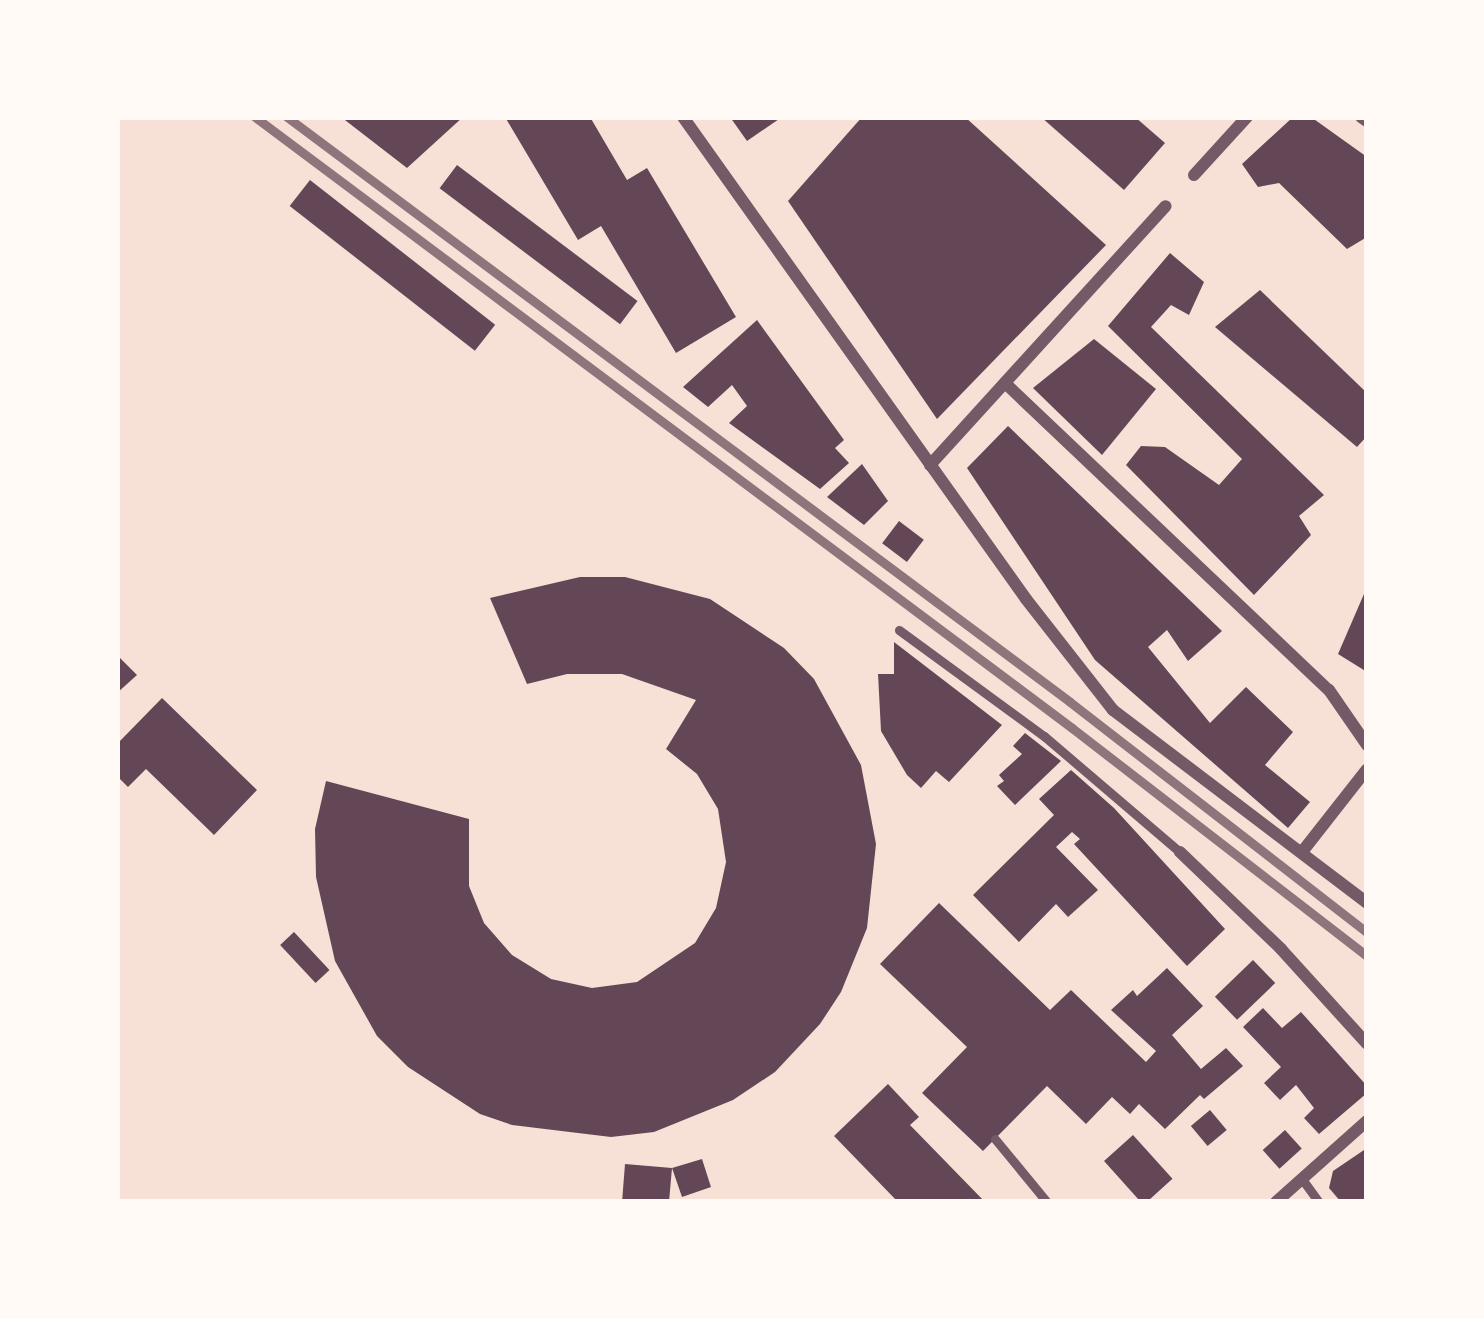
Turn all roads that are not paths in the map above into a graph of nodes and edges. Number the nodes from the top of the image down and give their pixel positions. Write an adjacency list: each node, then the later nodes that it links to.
1 (683, 117): 6 (street)
2 (1247, 117): 3 (street)
3 (1194, 175)
4 (1166, 206): 5 (street)
5 (1005, 383): 6 (street); 8 (street)
6 (930, 465): 11 (street)
7 (899, 630): 10 (lane)
8 (1367, 745)
9 (1367, 770): 11 (street)
10 (1180, 852): 13 (street)
11 (1303, 852): 12 (street)
12 (1367, 903)
13 (1367, 1044)
14 (1367, 1120): 16 (street)
15 (995, 1139): 17 (lane)
16 (1302, 1179): 18 (street); 19 (lane)
17 (1046, 1202)
18 (1276, 1202)
19 (1319, 1202)

